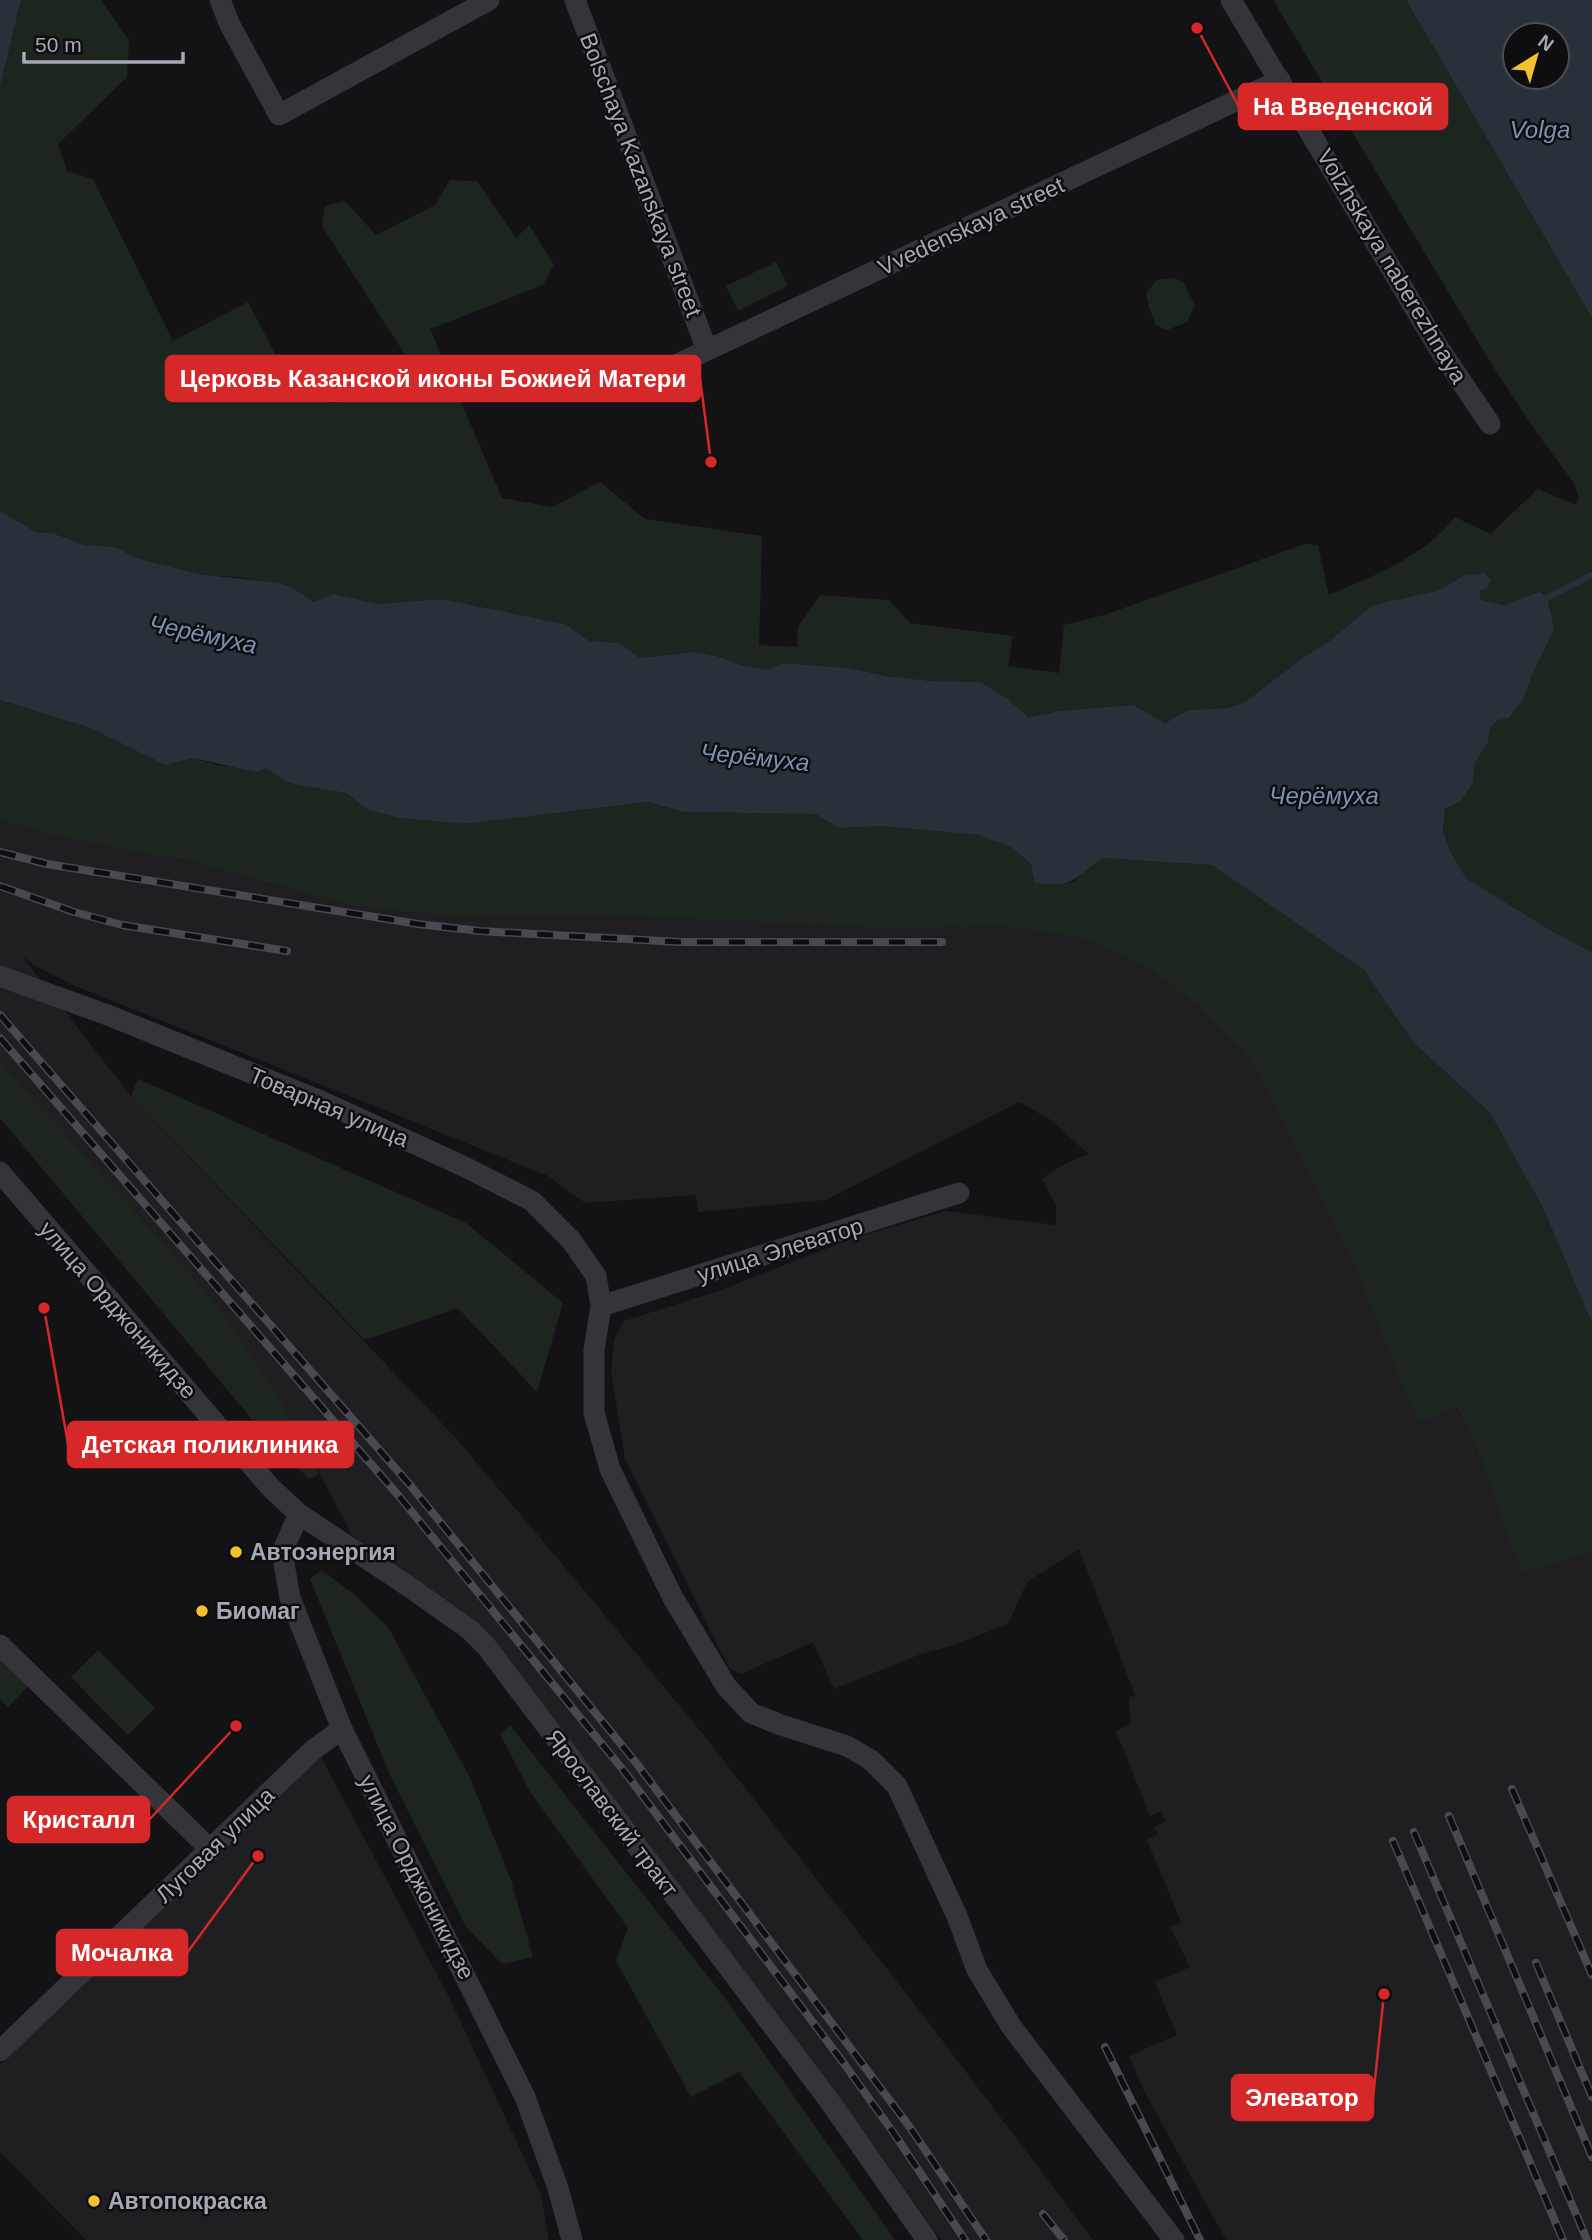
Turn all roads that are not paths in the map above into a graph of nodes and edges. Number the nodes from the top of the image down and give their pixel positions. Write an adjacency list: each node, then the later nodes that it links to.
1 (220, 0): 2 (street)
2 (489, 0)
3 (575, 0): 6 (street, Bolschaya Kazanskaya street)
4 (1231, 0): 5 (street, Volzhskaya naberezhnaya)
5 (1280, 80): 6 (street, Vvedenskaya street); 8 (street, Volzhskaya naberezhnaya)
6 (707, 350): 7 (street, Vvedenskaya street)
7 (663, 371)
8 (1490, 424)
9 (0, 976): 12 (street, Товарная улица)
10 (0, 1172): 13 (street, улица Орджоникидзе)
11 (959, 1194): 12 (street, улица Элеватор)
12 (601, 1306): 21 (street)
13 (236, 1448): 14 (street, Ярославский тракт)
14 (299, 1514): 16 (street, улица Орджоникидзе); 20 (street, Ярославский тракт)
15 (0, 1644): 17 (street)
16 (342, 1729): 17 (street, Луговая улица); 19 (street, улица Орджоникидзе)
17 (211, 1850): 18 (street, Луговая улица)
18 (0, 2051)
19 (572, 2240)
20 (927, 2240)
21 (1174, 2240)

